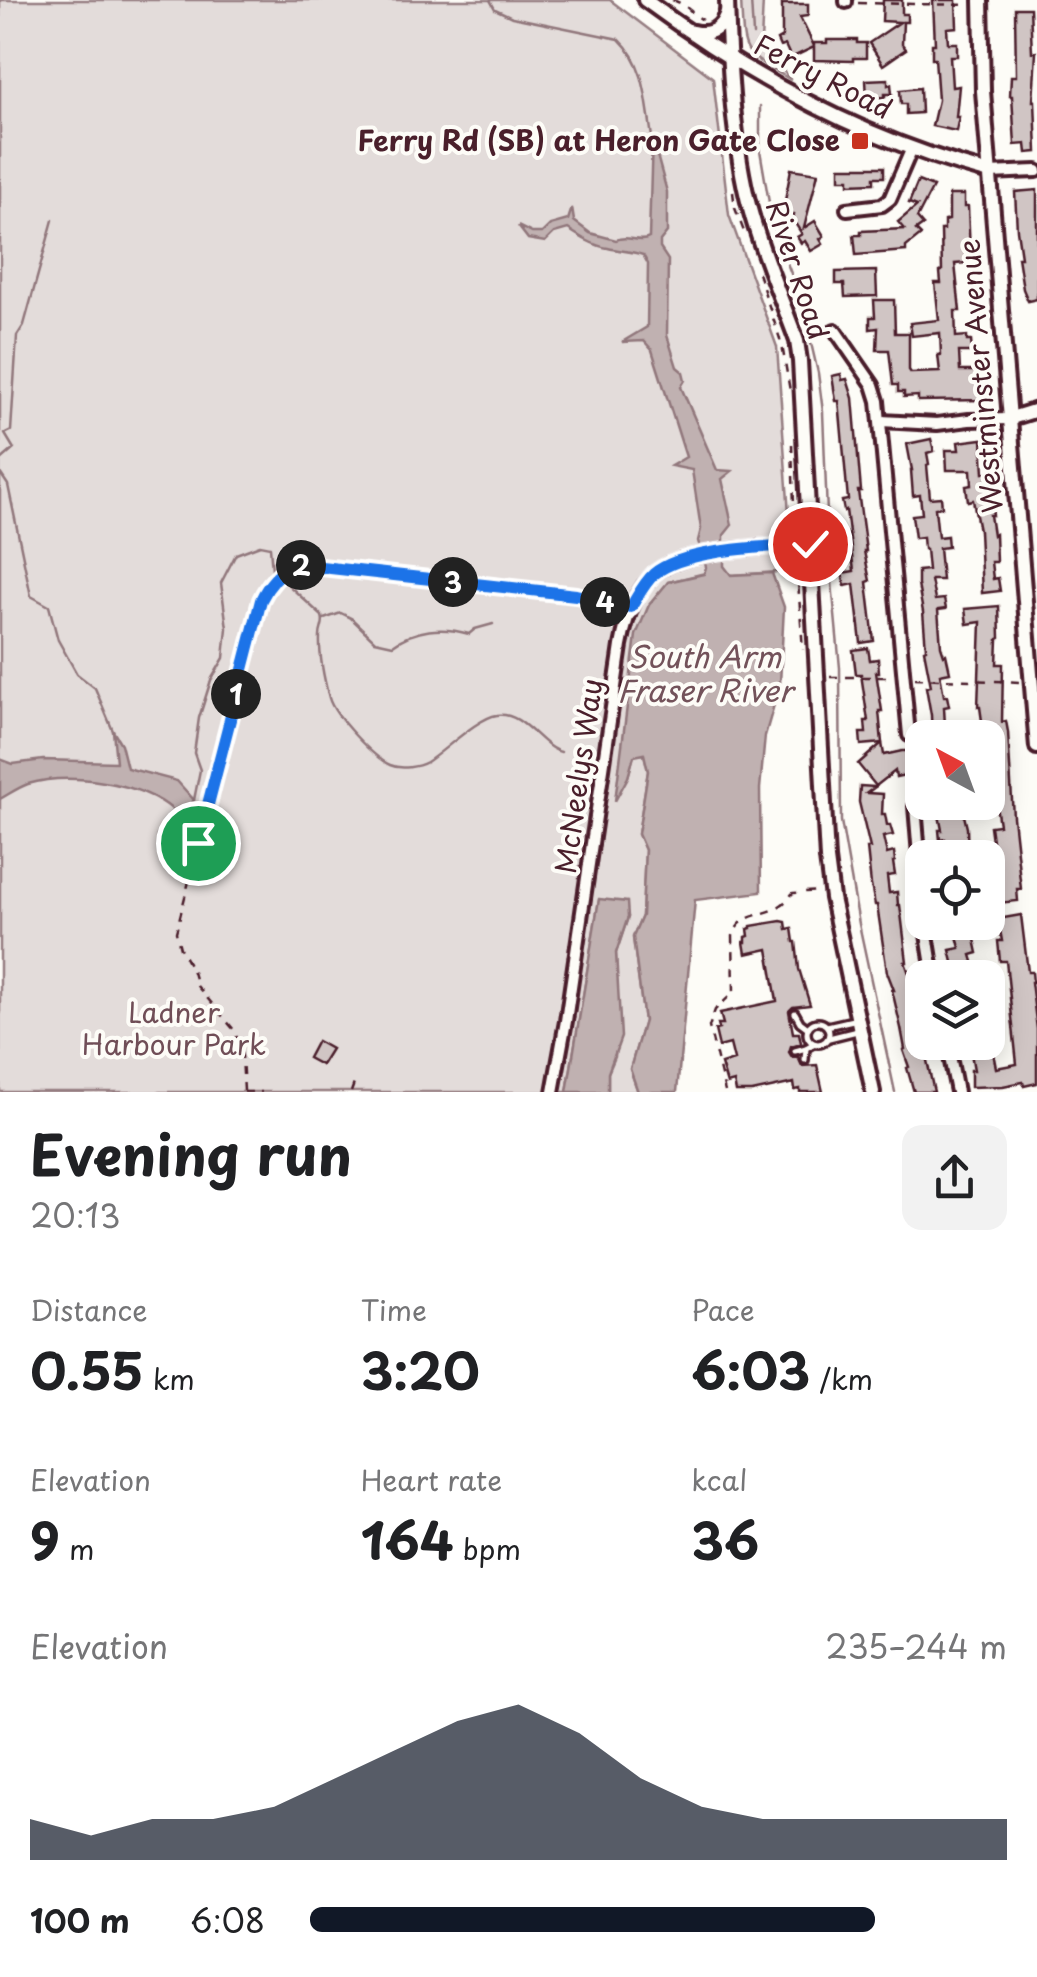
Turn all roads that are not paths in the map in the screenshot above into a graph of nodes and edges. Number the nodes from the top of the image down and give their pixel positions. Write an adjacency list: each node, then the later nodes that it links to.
1 (645, 0): 4 (street, Ferry Road)
2 (981, 2): 8 (street, Westminster Avenue)
3 (727, 5): 4 (street); 5 (street, River Road)
4 (682, 28): 5 (street, Ferry Road)
5 (729, 57): 6 (street, Ferry Road); 14 (street, River Road)
6 (912, 148): 8 (street, Ferry Road); 9 (street)
7 (1037, 171): 8 (street)
8 (990, 173): 12 (street, Westminster Avenue)
9 (847, 209)
10 (835, 330): 13 (street)
11 (1037, 410): 12 (street)
12 (1008, 419): 13 (street); 15 (street, Westminster Avenue)
13 (882, 422): 16 (street)
14 (810, 544): 19 (street, River Road); 28 (street, McNeelys Way)
15 (1031, 617): 17 (street, Westminster Avenue)
16 (908, 720)
17 (1037, 748)
18 (796, 1014): 21 (lane)
19 (859, 1025): 20 (lane); 22 (lane); 29 (street, River Road)
20 (827, 1026): 21 (lane); 22 (lane)
21 (808, 1028): 23 (lane)
22 (829, 1038): 23 (lane)
23 (813, 1044): 24 (lane)
24 (806, 1048): 25 (lane); 26 (lane)
25 (795, 1051)
26 (806, 1060)
27 (950, 1060): 30 (street)
28 (554, 1092)
29 (873, 1092)
30 (956, 1092)

